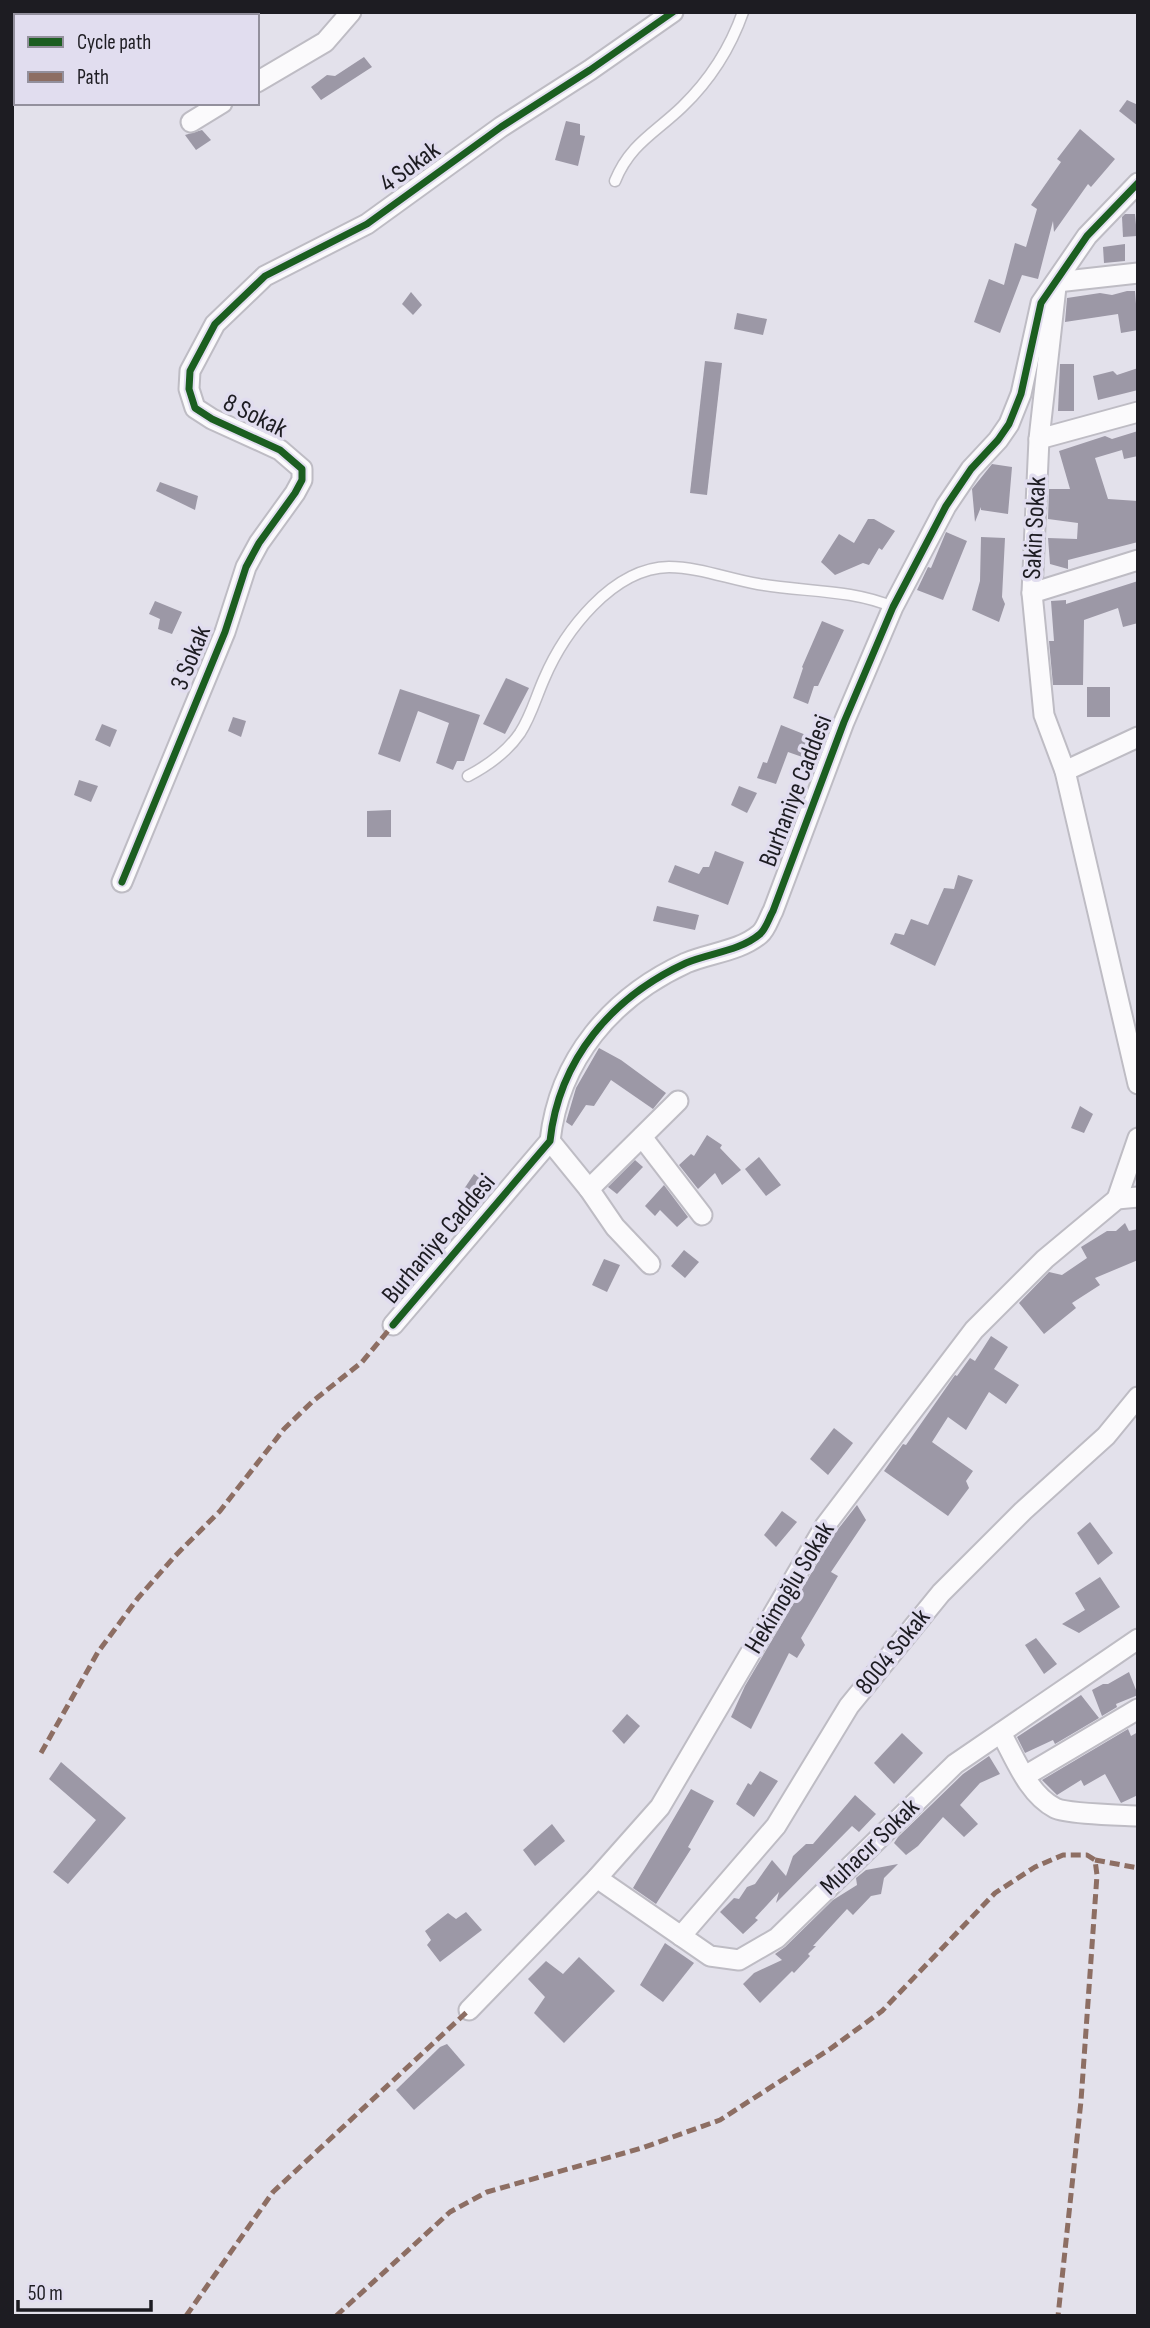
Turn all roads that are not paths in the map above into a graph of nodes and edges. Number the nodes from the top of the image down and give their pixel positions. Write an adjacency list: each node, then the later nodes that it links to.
1 (351, 12): 4 (street)
2 (673, 12): 11 (street, 4 Sokak)
3 (743, 12): 7 (lane)
4 (259, 81)
5 (219, 105): 6 (street)
6 (191, 122)
7 (615, 181)
8 (1138, 183): 10 (street, Burhaniye Caddesi)
9 (1138, 273): 10 (street)
10 (1056, 282): 13 (street, Sakin Sokak); 17 (street, Burhaniye Caddesi)
11 (190, 371): 14 (street, 8 Sokak)
12 (1138, 412): 13 (street)
13 (1039, 439): 16 (street, Sakin Sokak)
14 (293, 459): 21 (street, 3 Sokak)
15 (1138, 561): 16 (street)
16 (1032, 593): 19 (street, Sakin Sokak)
17 (893, 607): 20 (lane); 26 (street, Burhaniye Caddesi)
18 (1138, 737): 19 (street)
19 (1065, 771): 22 (street, Sakin Sokak)
20 (468, 776)
21 (121, 882)
22 (1138, 1084)
23 (678, 1101): 24 (street)
24 (642, 1137): 27 (street); 30 (street)
25 (1138, 1139): 29 (street)
26 (550, 1141): 27 (street); 32 (street, Burhaniye Caddesi)
27 (589, 1189): 31 (street)
28 (1138, 1197): 29 (street)
29 (1116, 1199): 39 (street, Hekimoğlu Sokak)
30 (702, 1215)
31 (650, 1264)
32 (393, 1325)
33 (1138, 1398): 40 (street, 8004 Sokak)
34 (1138, 1639): 36 (street, Muhacır Sokak)
35 (1138, 1709): 37 (street)
36 (1001, 1733): 37 (street); 40 (street, Muhacır Sokak)
37 (1025, 1776): 38 (street)
38 (1138, 1816)
39 (597, 1878): 40 (street, Muhacır Sokak); 41 (street, Hekimoğlu Sokak)
40 (681, 1936)
41 (469, 2010)

